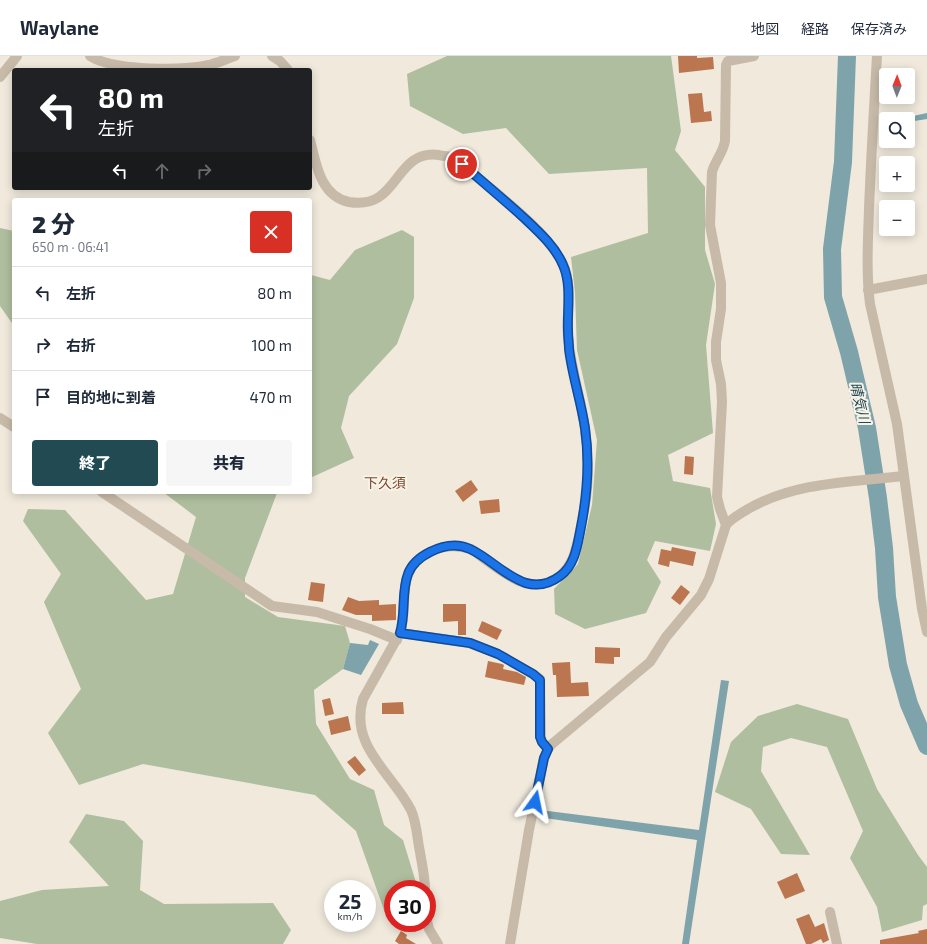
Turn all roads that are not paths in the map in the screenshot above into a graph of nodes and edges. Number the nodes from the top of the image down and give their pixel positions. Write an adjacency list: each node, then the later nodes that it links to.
1 (17, 56): 10 (street)
2 (90, 56): 7 (street)
3 (235, 56): 8 (street)
4 (272, 56): 9 (street)
5 (754, 56): 18 (street)
6 (877, 56): 13 (street)
7 (155, 68)
8 (193, 68)
9 (286, 68)
10 (0, 77)
11 (312, 148): 21 (street)
12 (927, 279): 13 (street)
13 (868, 290): 16 (street)
14 (0, 418): 15 (street)
15 (12, 426)
16 (904, 476): 18 (street); 19 (street)
17 (105, 494): 21 (street)
18 (726, 525): 22 (street)
19 (925, 608): 20 (street)
20 (927, 632)
21 (398, 636): 22 (street); 23 (street)
22 (548, 749): 27 (street)
23 (424, 880)
24 (830, 912): 28 (street)
25 (431, 932): 26 (street)
26 (438, 944)
27 (510, 944)
28 (837, 944)

